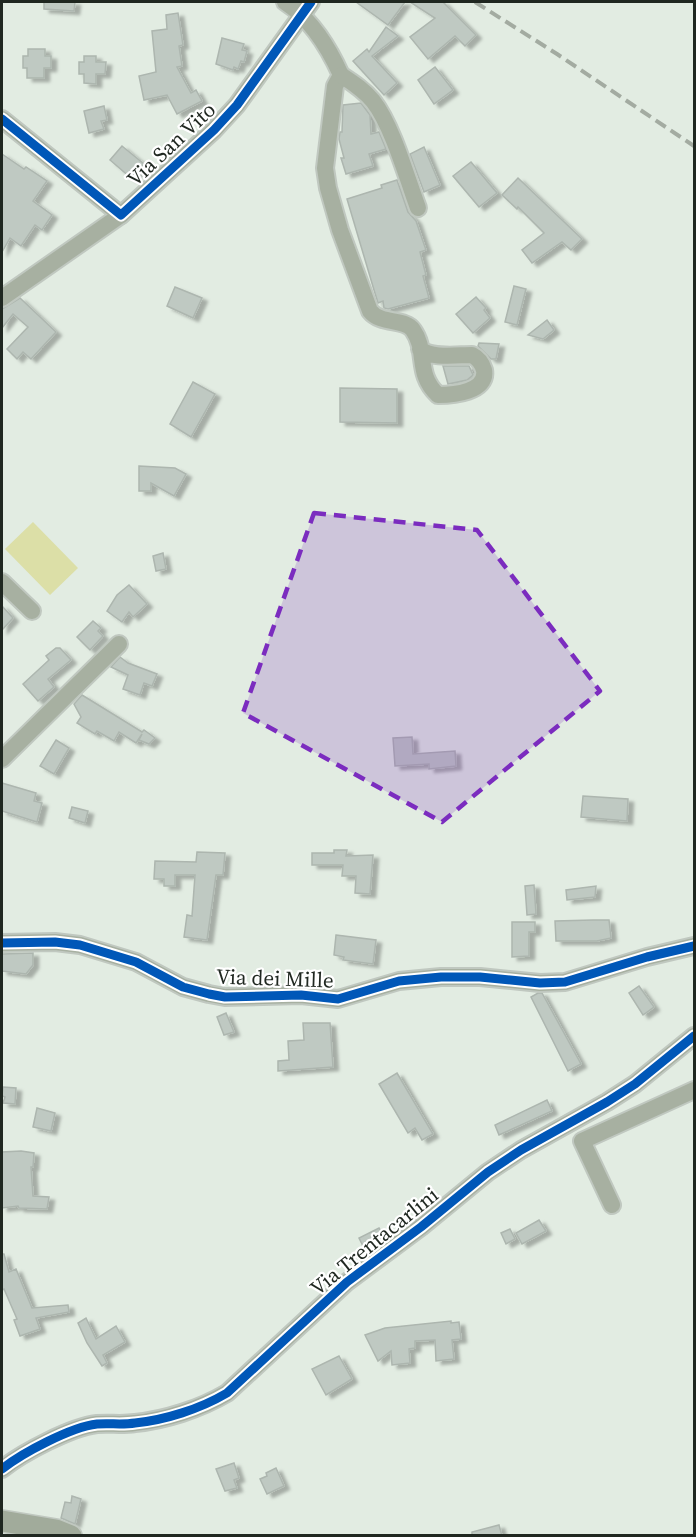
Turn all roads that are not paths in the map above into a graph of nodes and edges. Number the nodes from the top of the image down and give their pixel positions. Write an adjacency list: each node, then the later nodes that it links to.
1 (285, 2): 2 (street)
2 (307, 8): 3 (street); 6 (street, Via San Vito)
3 (341, 75): 5 (street); 8 (street)
4 (2, 119): 6 (street, Via San Vito)
5 (418, 208)
6 (121, 215): 7 (street)
7 (2, 298)
8 (420, 349)
9 (2, 582): 10 (street)
10 (32, 611)
11 (119, 644): 12 (street)
12 (2, 759)
13 (2, 943): 14 (street, Via dei Mille)
14 (694, 946)
15 (694, 1036): 18 (street, Via Trentacarlini)
16 (694, 1090): 17 (street)
17 (612, 1205)
18 (2, 1469)
19 (2, 1521): 20 (main road)
20 (71, 1536)

